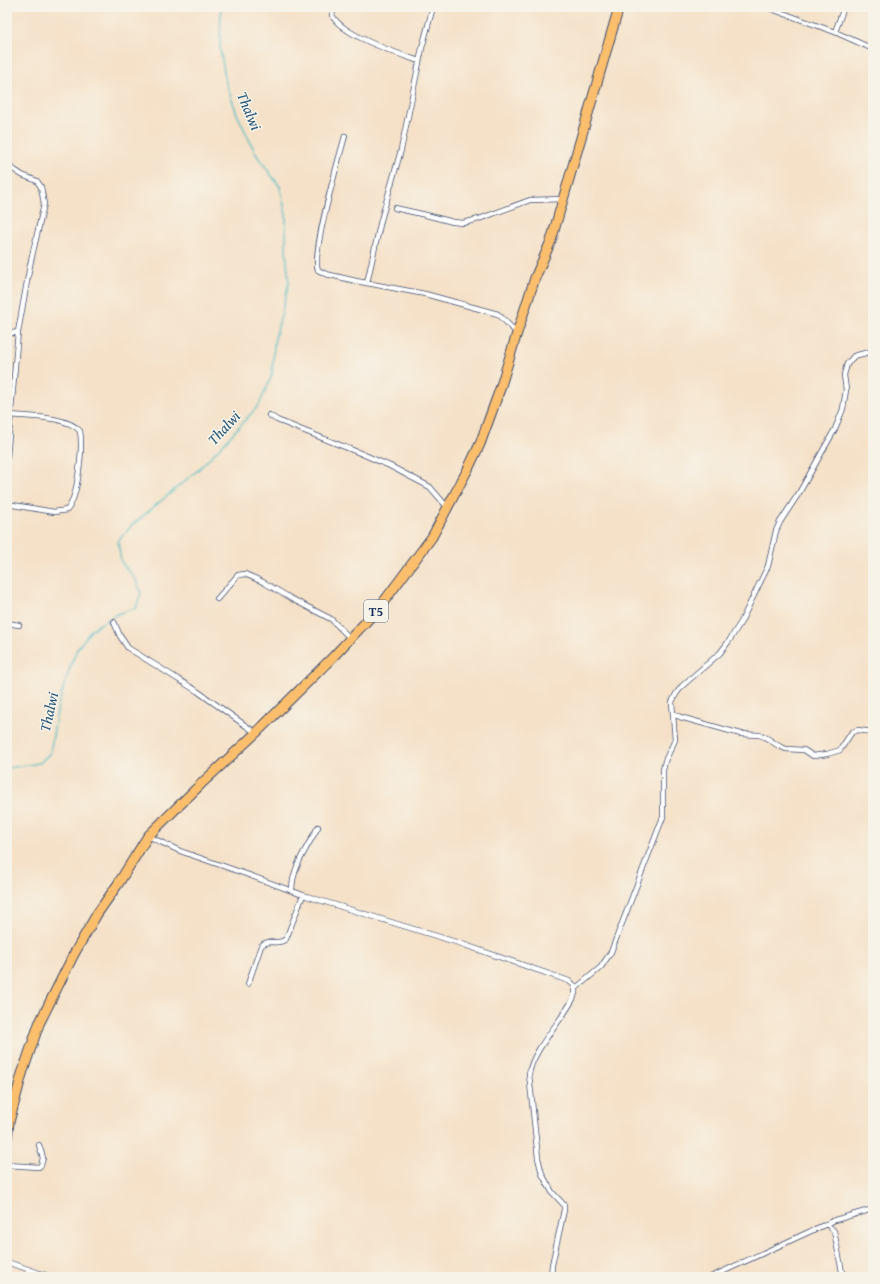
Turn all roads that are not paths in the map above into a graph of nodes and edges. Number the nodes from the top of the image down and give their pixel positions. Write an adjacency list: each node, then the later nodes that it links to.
1 (334, 7): 8 (street)
2 (433, 7): 8 (street)
3 (620, 7): 11 (highway, T5)
4 (766, 7): 6 (street)
5 (844, 7): 6 (street)
6 (835, 32): 7 (street)
7 (873, 49)
8 (420, 61): 13 (street)
9 (345, 136): 13 (street)
10 (7, 165): 14 (street)
11 (564, 199): 12 (street); 15 (highway, T5)
12 (395, 208)
13 (367, 283): 15 (street)
14 (18, 332): 16 (street); 18 (street)
15 (517, 333): 22 (highway, T5)
16 (7, 334)
17 (873, 351): 28 (street)
18 (12, 415): 20 (street); 21 (street)
19 (269, 415): 22 (street)
20 (7, 458)
21 (7, 504)
22 (448, 508): 27 (highway, T5)
23 (217, 599): 27 (street)
24 (7, 622): 26 (street)
25 (114, 622): 30 (street)
26 (19, 625)
27 (350, 638): 30 (highway, T5)
28 (672, 713): 29 (street); 36 (street)
29 (873, 732)
30 (256, 733): 32 (highway, T5)
31 (318, 827): 33 (street)
32 (148, 836): 33 (street); 37 (highway, T5)
33 (292, 891): 34 (street)
34 (303, 895): 35 (street); 36 (street)
35 (248, 984)
36 (575, 989): 44 (street)
37 (7, 1138)
38 (39, 1145): 39 (street)
39 (7, 1165)
40 (873, 1209): 41 (street)
41 (827, 1224): 45 (street); 46 (street)
42 (7, 1262): 43 (street)
43 (51, 1277)
44 (551, 1277)
45 (711, 1277)
46 (843, 1277)

